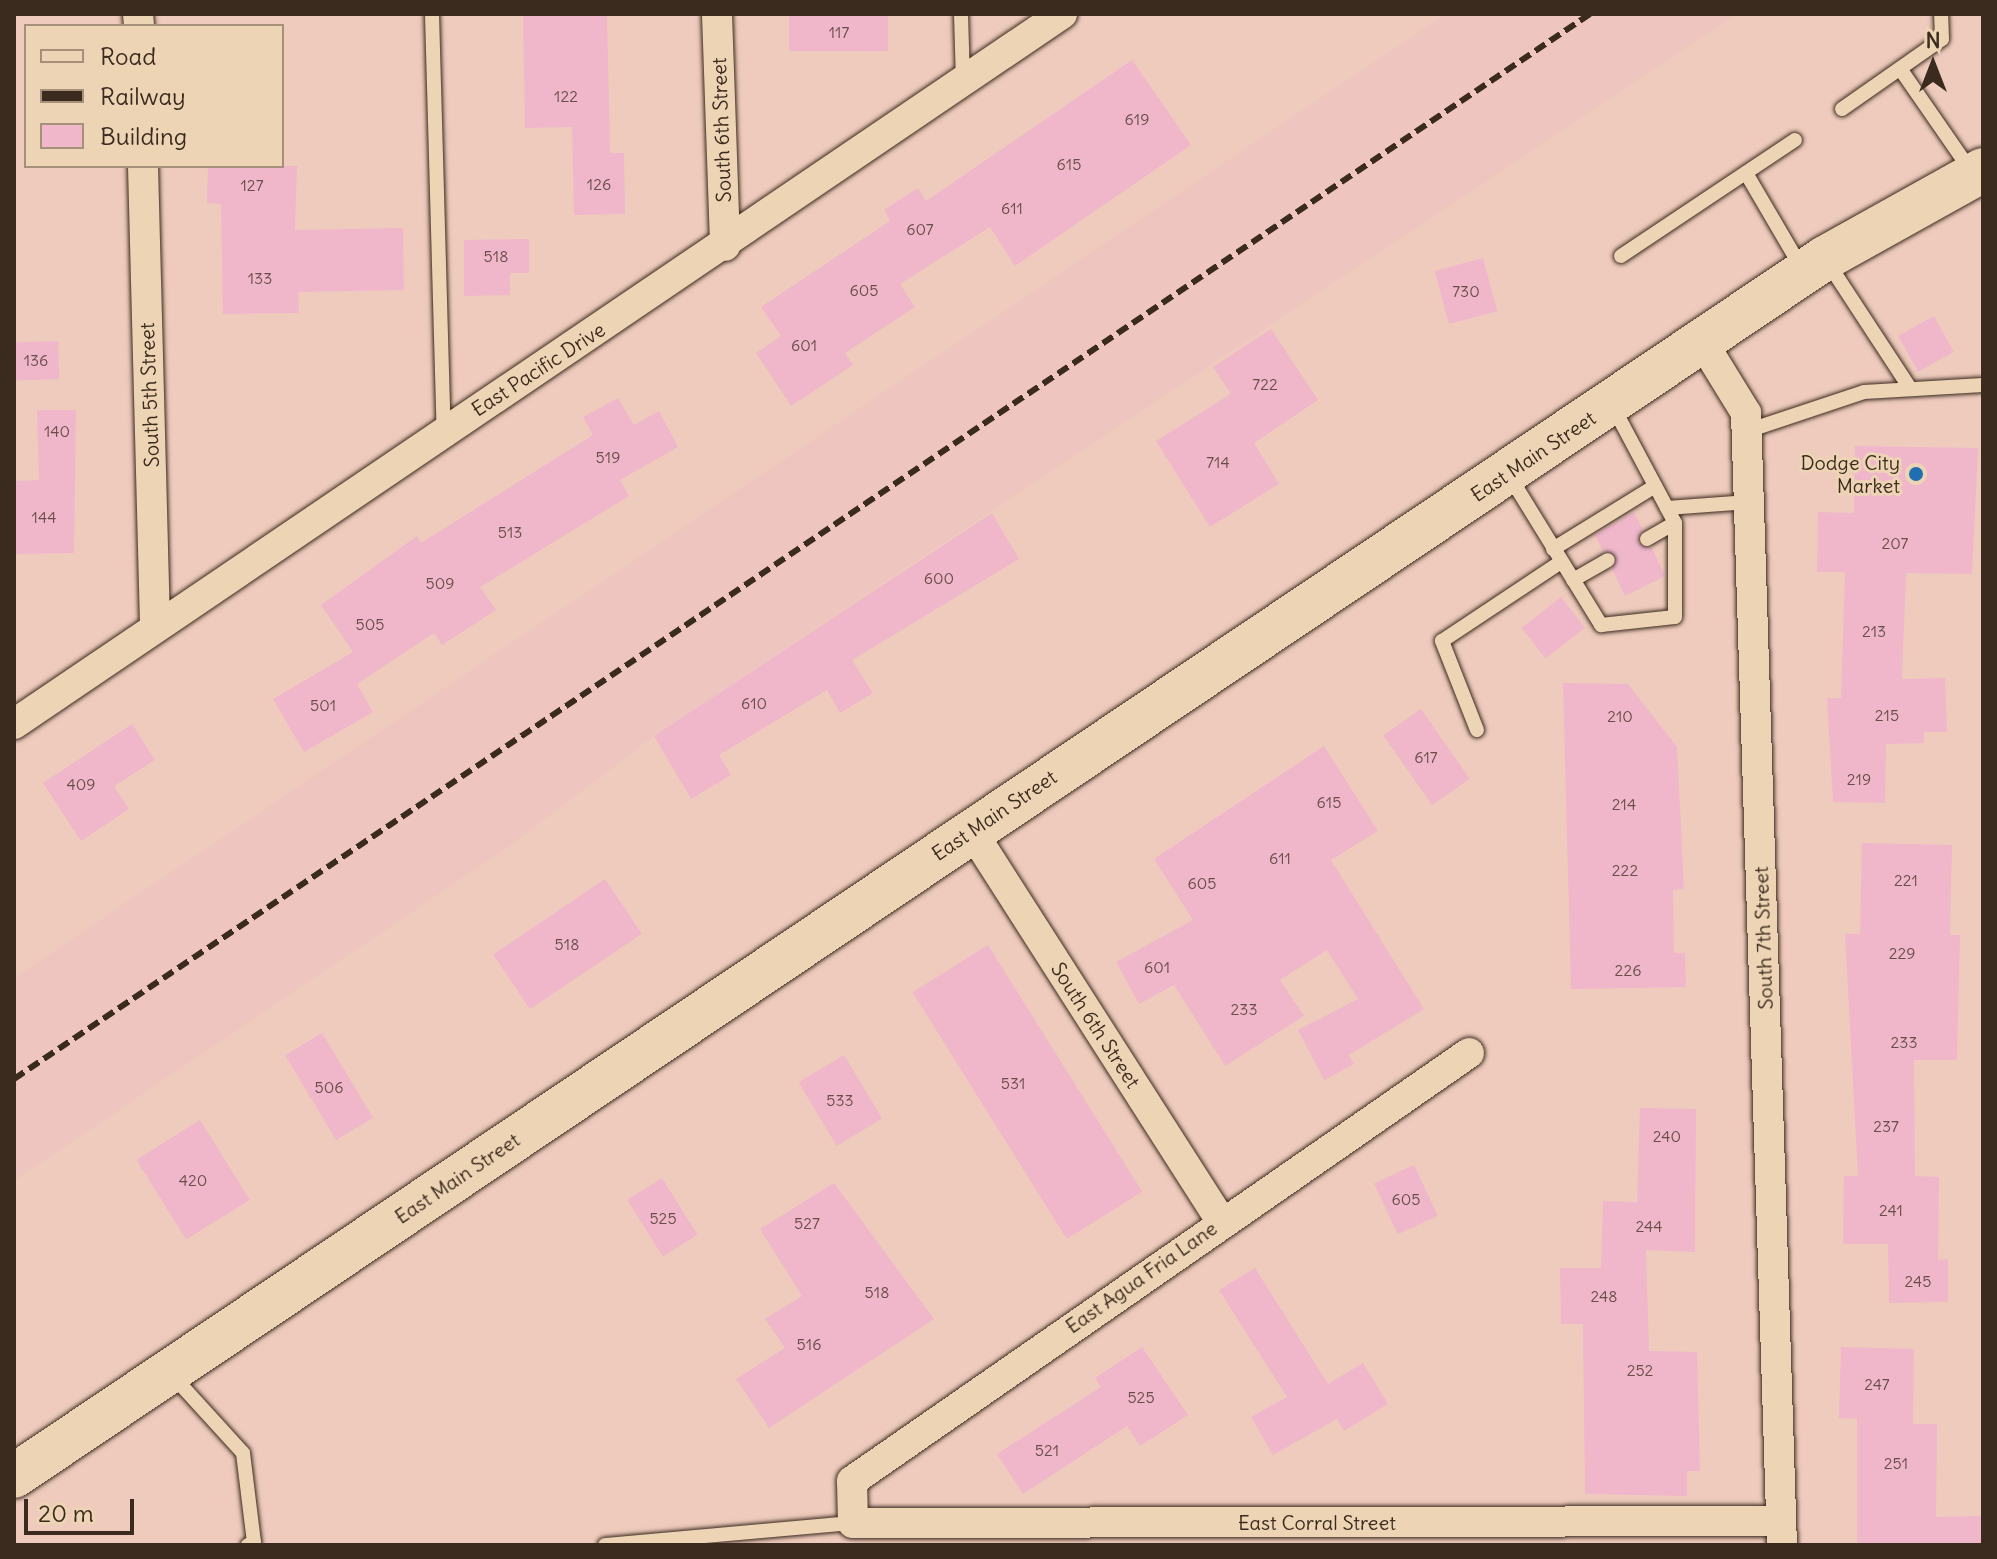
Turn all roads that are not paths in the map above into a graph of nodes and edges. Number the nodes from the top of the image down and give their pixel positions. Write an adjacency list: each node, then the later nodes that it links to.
1 (432, 14): 20 (lane)
2 (717, 14): 13 (street, South 6th Street)
3 (961, 14): 7 (lane)
4 (1062, 14): 7 (street, East Pacific Drive)
5 (1941, 14): 6 (lane)
6 (1901, 70): 8 (lane); 11 (lane)
7 (963, 82): 13 (street, East Pacific Drive)
8 (1842, 109)
9 (1795, 140): 12 (lane)
10 (143, 168): 32 (street, South 5th Street)
11 (1978, 172): 15 (main road, East Main Street)
12 (1746, 173): 14 (lane); 15 (lane)
13 (725, 246): 20 (street, East Pacific Drive)
14 (1621, 256)
15 (1815, 265): 16 (main road, East Main Street); 18 (lane)
16 (1703, 343): 19 (main road, East Main Street); 21 (street, South 7th Street)
17 (1983, 385): 18 (lane)
18 (1909, 387): 21 (lane)
19 (1611, 404): 22 (main road, East Main Street); 23 (lane)
20 (444, 431): 32 (street, East Pacific Drive)
21 (1747, 431): 24 (street, South 7th Street)
22 (1508, 473): 28 (lane); 35 (main road, East Main Street)
23 (1655, 486): 25 (lane); 28 (lane)
24 (1749, 502): 25 (lane); 41 (street, South 7th Street)
25 (1667, 508): 26 (lane)
26 (1675, 523): 27 (lane); 31 (lane)
27 (1647, 539)
28 (1553, 549): 30 (lane)
29 (1608, 560): 31 (lane)
30 (1561, 562): 31 (lane); 34 (lane)
31 (1573, 580)
32 (155, 624): 33 (street, East Pacific Drive)
33 (14, 724)
34 (1477, 730)
35 (971, 830): 37 (street, South 6th Street); 38 (main road, East Main Street)
36 (1469, 1053): 37 (street, East Agua Fria Lane)
37 (1221, 1221): 40 (street, East Agua Fria Lane)
38 (169, 1372): 39 (main road, East Main Street); 42 (lane)
39 (14, 1476)
40 (853, 1523): 41 (street, East Corral Street); 43 (lane)
41 (1781, 1533)
42 (248, 1545)
43 (605, 1545)

